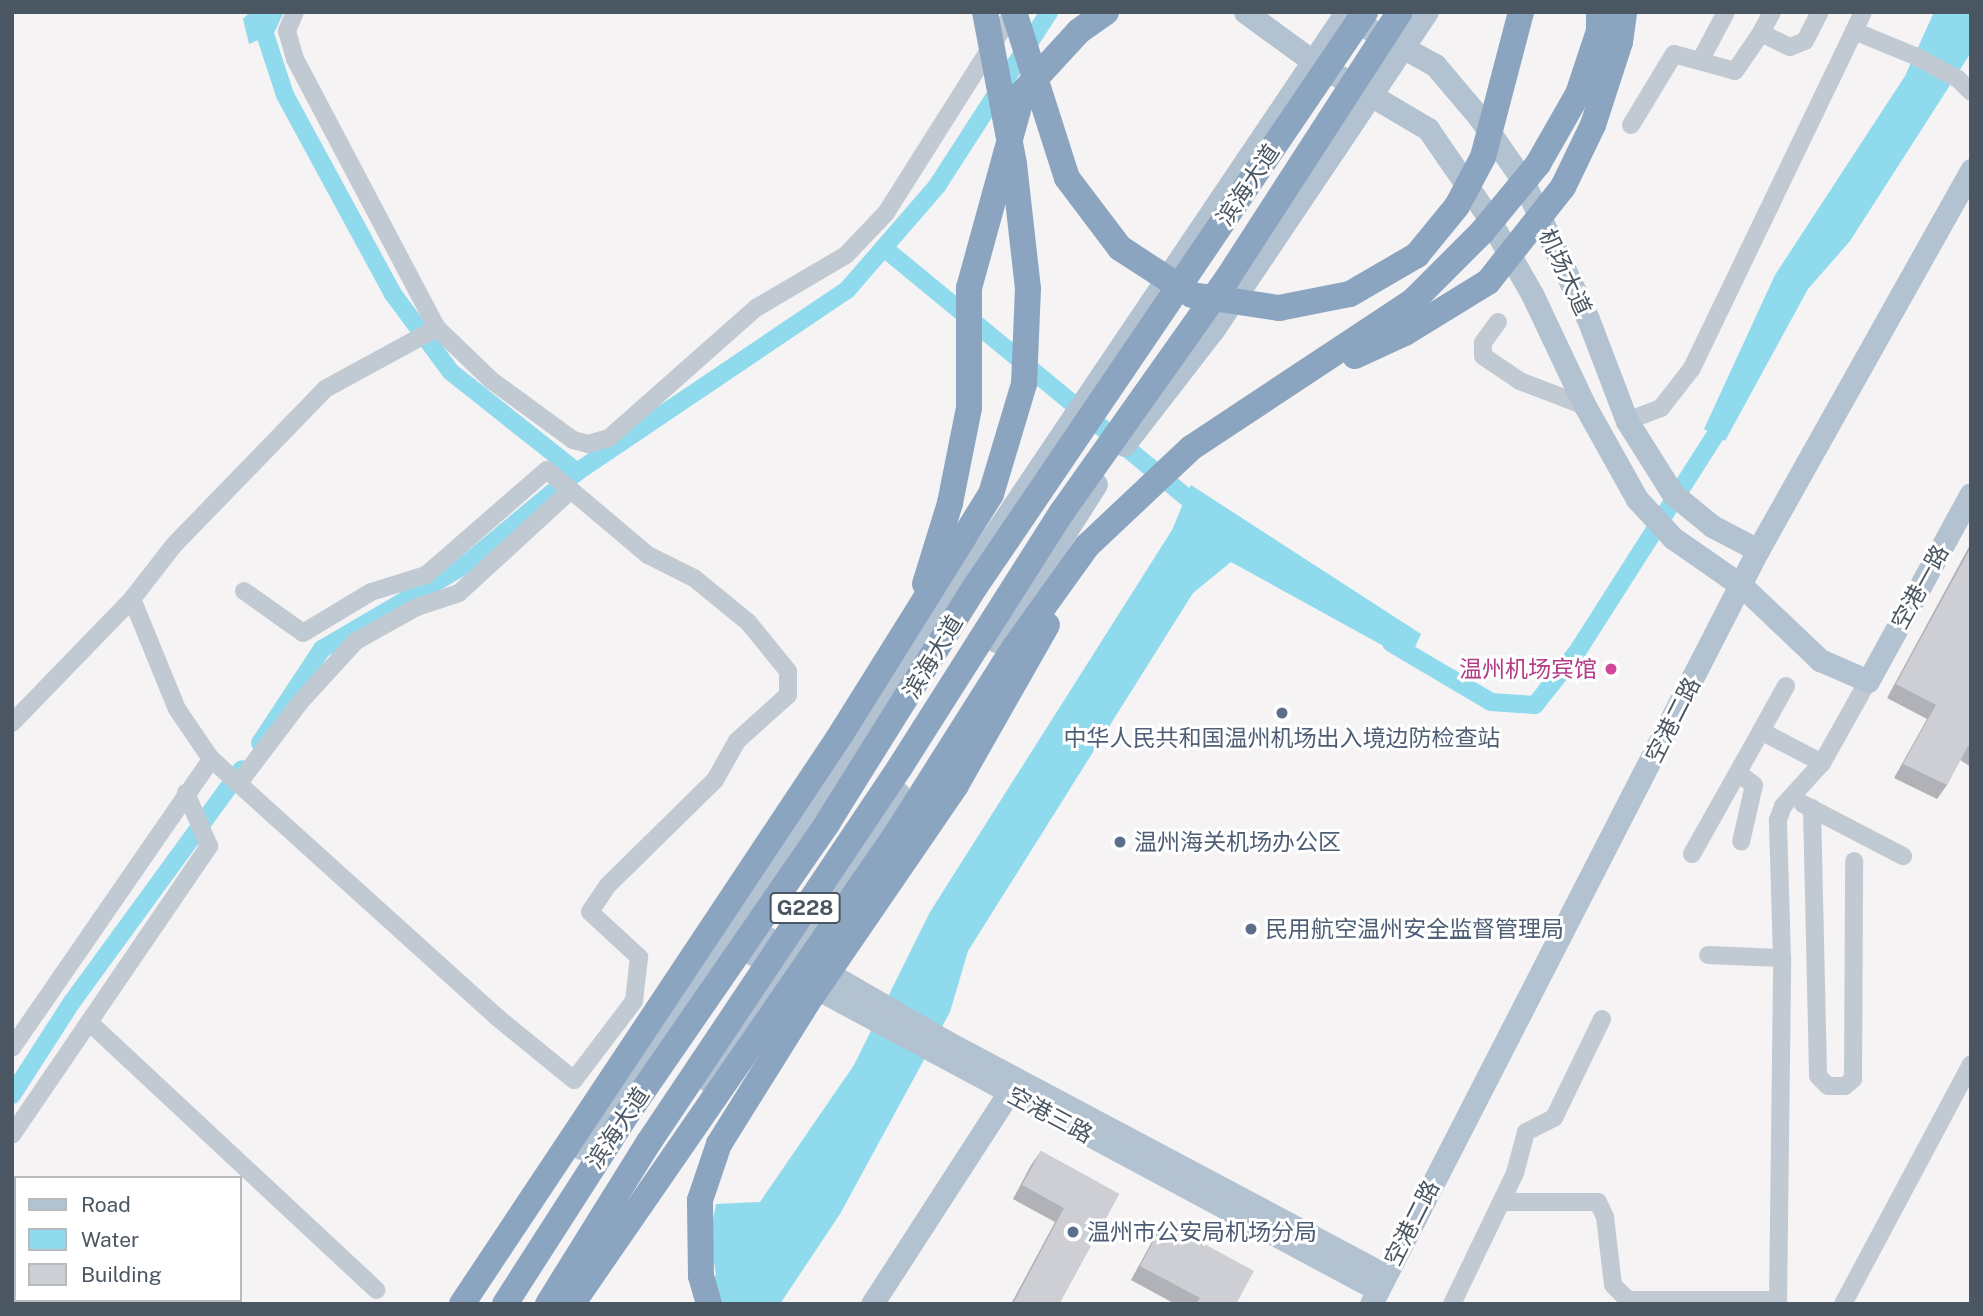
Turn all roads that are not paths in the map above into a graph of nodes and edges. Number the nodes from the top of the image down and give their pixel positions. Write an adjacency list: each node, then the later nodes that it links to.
1 (295, 12): 26 (street)
2 (985, 12): 37 (highway)
3 (1013, 12): 8 (highway); 26 (street)
4 (1106, 12): 37 (highway)
5 (1245, 12): 19 (main road, 机场大道)
6 (1400, 12): 70 (highway, 滨海大道 / G228)
7 (1427, 12): 18 (main road)
8 (1521, 12)
9 (1599, 12): 27 (highway)
10 (1624, 12): 27 (highway)
11 (1726, 12): 20 (street)
12 (1772, 12): 17 (street)
13 (1820, 12): 17 (street)
14 (1863, 12): 16 (street)
15 (1349, 13): 18 (main road, 机场大道); 19 (main road); 69 (highway, 滨海大道 / G228)
16 (1854, 31): 21 (street); 29 (street)
17 (1761, 33): 20 (street)
18 (1404, 48): 22 (main road); 29 (main road, 机场大道)
19 (1311, 60): 22 (main road, 机场大道); 53 (main road)
20 (1700, 61): 23 (street)
21 (1971, 92)
22 (1372, 95): 28 (main road, 机场大道); 56 (main road)
23 (1631, 125)
24 (1971, 170): 33 (main road, 空港二路)
25 (1498, 322): 28 (street)
26 (438, 328): 36 (street)
27 (1284, 389): 32 (highway)
28 (1585, 406): 34 (main road, 机场大道)
29 (1628, 421): 33 (main road, 机场大道)
30 (567, 486): 35 (street); 45 (street); 45 (street)
31 (1971, 494): 38 (main road, 空港一路)
32 (1087, 546): 72 (highway); 73 (highway)
33 (1758, 550): 34 (main road, 空港二路)
34 (1742, 586): 38 (main road, 机场大道); 65 (main road, 空港二路)
35 (244, 591)
36 (132, 599): 40 (street); 42 (street)
37 (914, 619): 67 (highway)
38 (1868, 681): 43 (street)
39 (1786, 686): 41 (street)
40 (12, 723)
41 (1761, 730): 43 (street); 44 (street)
42 (211, 759): 45 (street); 46 (street)
43 (1822, 763): 47 (street)
44 (1738, 773): 49 (street); 50 (street)
45 (234, 780)
46 (186, 793): 58 (street); 59 (street)
47 (1791, 797): 48 (street); 55 (street)
48 (1812, 808): 51 (street); 52 (street)
49 (1741, 842)
50 (1692, 854)
51 (1902, 856)
52 (1854, 862)
53 (730, 928): 56 (main road, 空港三路); 68 (main road)
54 (1707, 955): 55 (street)
55 (1782, 958): 66 (street)
56 (789, 962): 61 (main road, 空港三路); 71 (main road)
57 (1602, 1018): 63 (street)
58 (89, 1022): 62 (street); 64 (street)
59 (12, 1048)
60 (1971, 1064): 76 (street)
61 (1014, 1086): 65 (main road, 空港三路); 74 (main road)
62 (12, 1135)
63 (1502, 1202): 66 (street); 75 (street)
64 (376, 1290)
65 (1378, 1290)
66 (1778, 1302)
67 (462, 1304)
68 (476, 1304)
69 (505, 1304)
70 (548, 1304)
71 (565, 1304)
72 (572, 1304)
73 (709, 1304)
74 (872, 1304)
75 (1452, 1304)
76 (1843, 1304)

